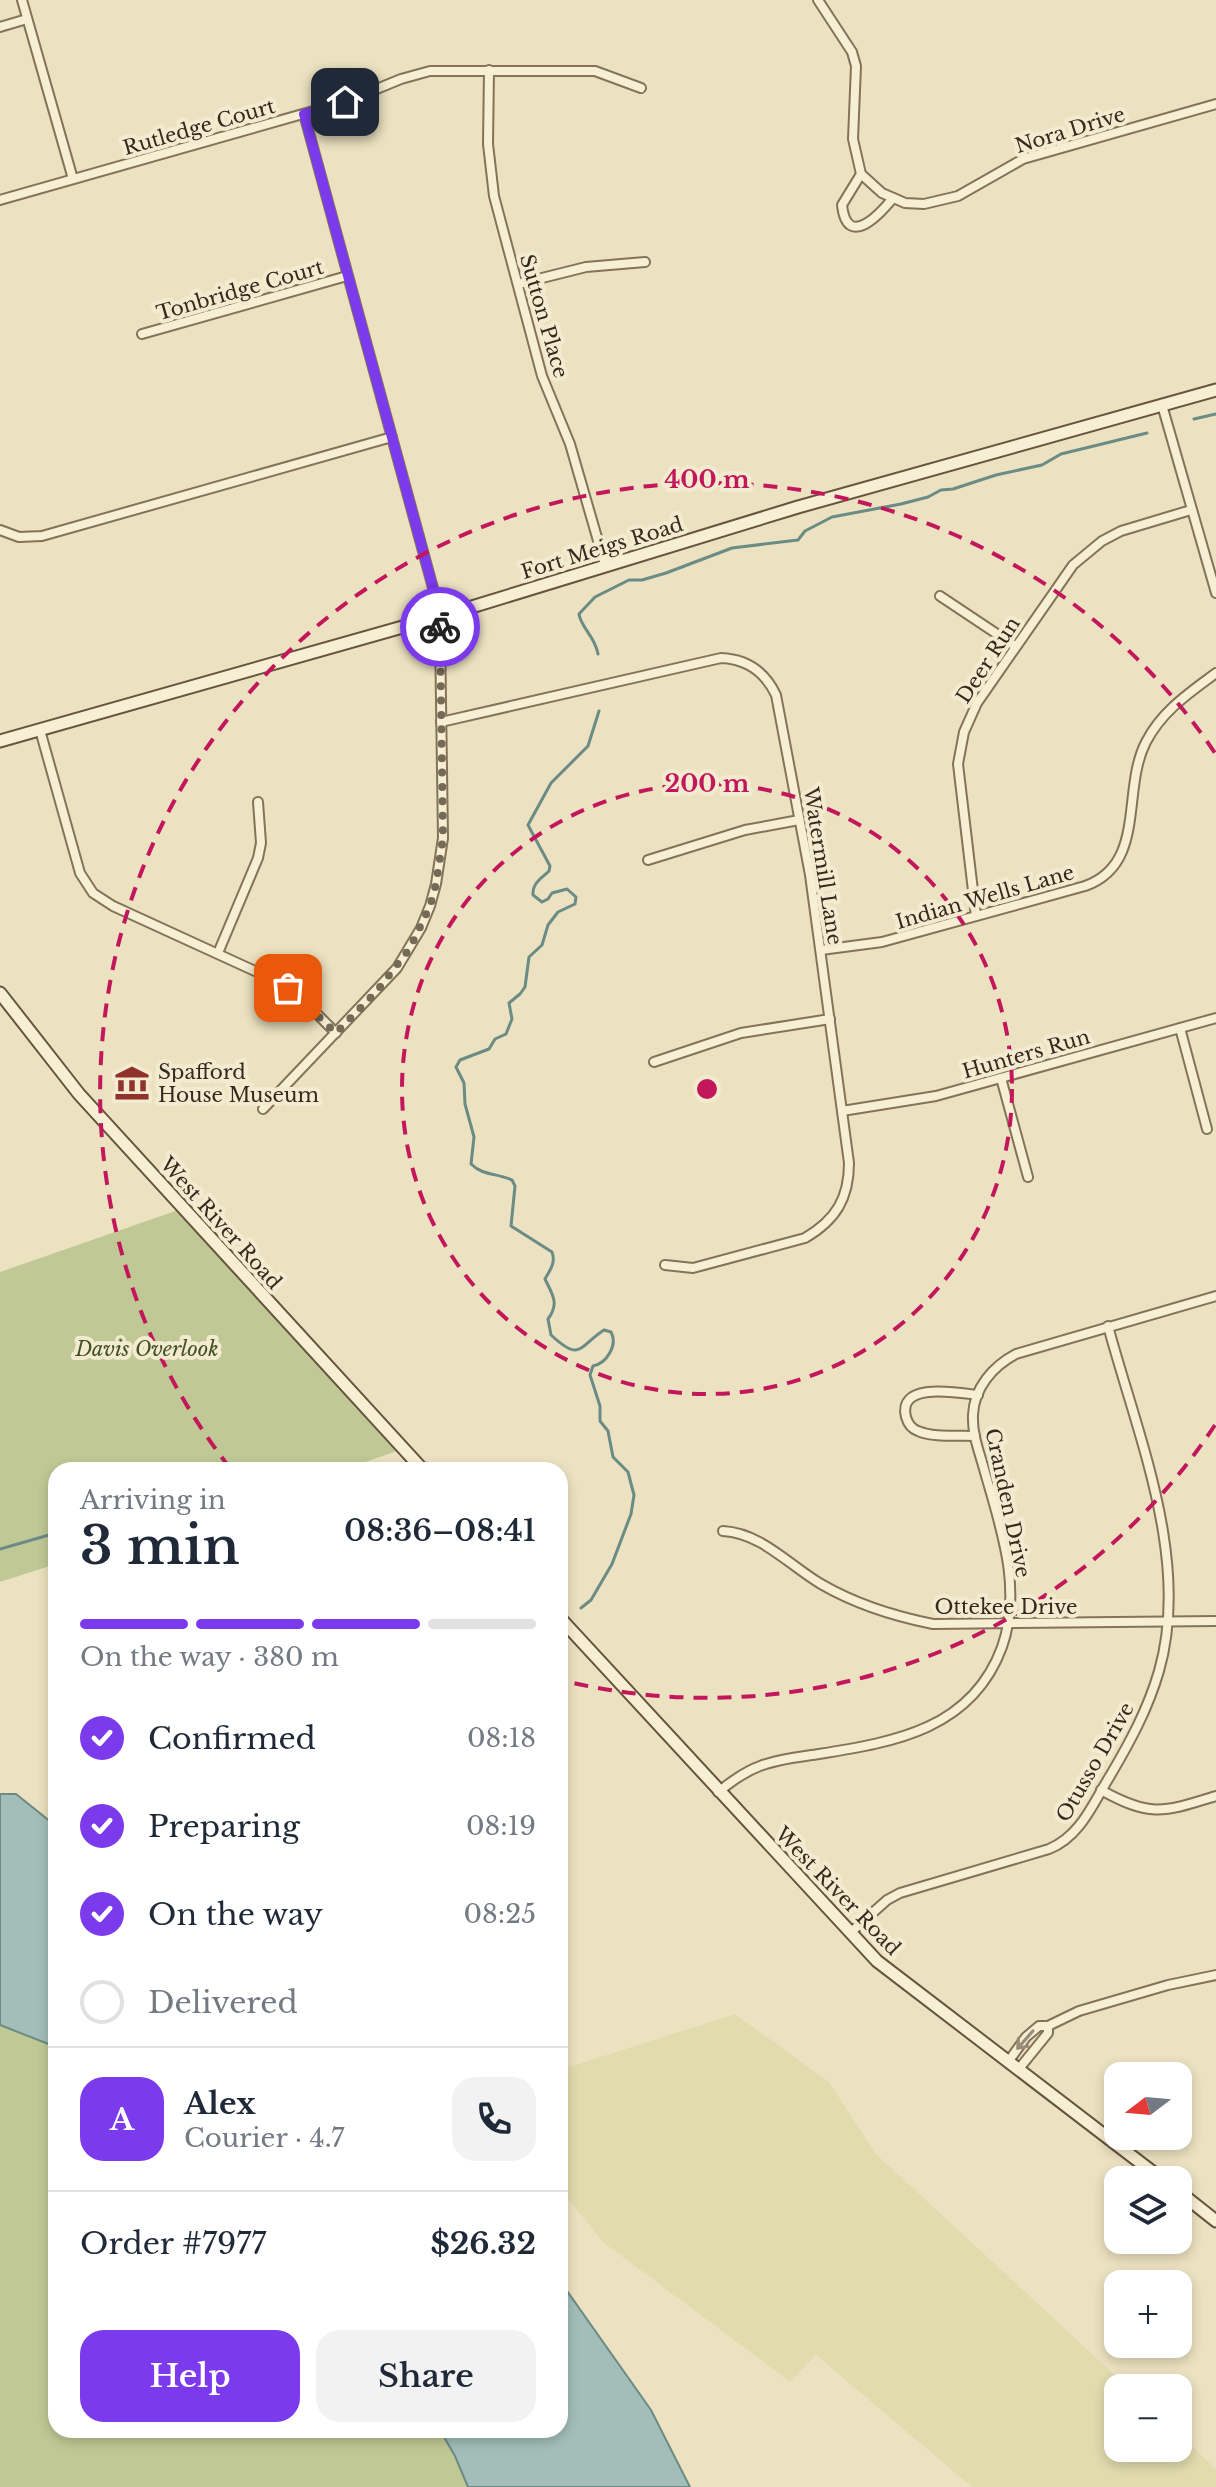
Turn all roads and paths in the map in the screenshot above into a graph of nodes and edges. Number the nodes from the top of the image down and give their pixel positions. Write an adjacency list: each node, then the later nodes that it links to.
1 (22, 0): 3 (street)
2 (818, 0): 9 (street)
3 (27, 19): 4 (street); 10 (street)
4 (0, 27)
5 (489, 70): 6 (street, Rutledge Court); 8 (street, Rutledge Court); 15 (street, Sutton Place)
6 (641, 88)
7 (1216, 104): 11 (street, Nora Drive)
8 (304, 114): 10 (street, Rutledge Court); 14 (street)
9 (861, 174): 11 (street); 11 (street)
10 (73, 179): 12 (street, Rutledge Court)
11 (893, 198)
12 (0, 200)
13 (645, 262): 15 (street)
14 (347, 276): 16 (street, Tonbridge Court); 19 (street)
15 (518, 284): 22 (street, Sutton Place)
16 (142, 334)
17 (1216, 390): 18 (main road, Fort Meigs Road)
18 (1162, 405): 20 (street); 22 (main road, Fort Meigs Road)
19 (392, 437): 21 (street); 25 (street)
20 (1191, 510): 23 (street); 26 (street, Deer Run)
21 (0, 530)
22 (605, 565): 25 (main road, Fort Meigs Road)
23 (1216, 593)
24 (940, 596): 26 (street)
25 (440, 617): 28 (street); 29 (main road, Fort Meigs Road)
26 (1015, 646): 34 (street, Deer Run)
27 (1216, 673): 34 (street, Indian Wells Lane)
28 (441, 722): 32 (street, Watermill Lane); 41 (street)
29 (40, 730): 30 (main road, Fort Meigs Road); 36 (street)
30 (0, 741)
31 (258, 802): 36 (street)
32 (799, 820): 33 (street); 35 (street, Watermill Lane)
33 (648, 860)
34 (976, 916): 35 (street, Indian Wells Lane)
35 (821, 950): 39 (street, Watermill Lane)
36 (218, 953): 41 (street)
37 (0, 993): 53 (main road, West River Road)
38 (1216, 1018): 40 (street, Hunters Run)
39 (830, 1019): 42 (street); 45 (street, Watermill Lane)
40 (1180, 1028): 43 (street, Hunters Run); 46 (street)
41 (336, 1033): 44 (street)
42 (654, 1062)
43 (1001, 1078): 45 (street, Hunters Run); 47 (street)
44 (263, 1109)
45 (842, 1111): 48 (street, Watermill Lane)
46 (1207, 1129)
47 (1028, 1177)
48 (665, 1265)
49 (1216, 1296): 50 (street)
50 (1108, 1326): 51 (street); 56 (street, Otusso Drive)
51 (978, 1395): 52 (street, Cranden Drive); 52 (street)
52 (975, 1436): 57 (street, Cranden Drive)
53 (416, 1462)
54 (723, 1531): 57 (street, Ottekee Drive)
55 (1216, 1621): 56 (street, Ottekee Drive)
56 (1168, 1622): 57 (street, Ottekee Drive); 59 (street, Otusso Drive)
57 (1008, 1624): 60 (street, Cranden Drive)
58 (568, 1627): 60 (main road, West River Road)
59 (1101, 1790): 61 (street); 62 (street, Otusso Drive)
60 (718, 1792): 62 (main road, West River Road)
61 (1216, 1796)
62 (850, 1933): 64 (main road, West River Road)
63 (1216, 1975): 64 (street)
64 (1013, 2066): 65 (main road, West River Road)
65 (1145, 2166)
66 (1192, 2202): 67 (main road)
67 (1216, 2221)

